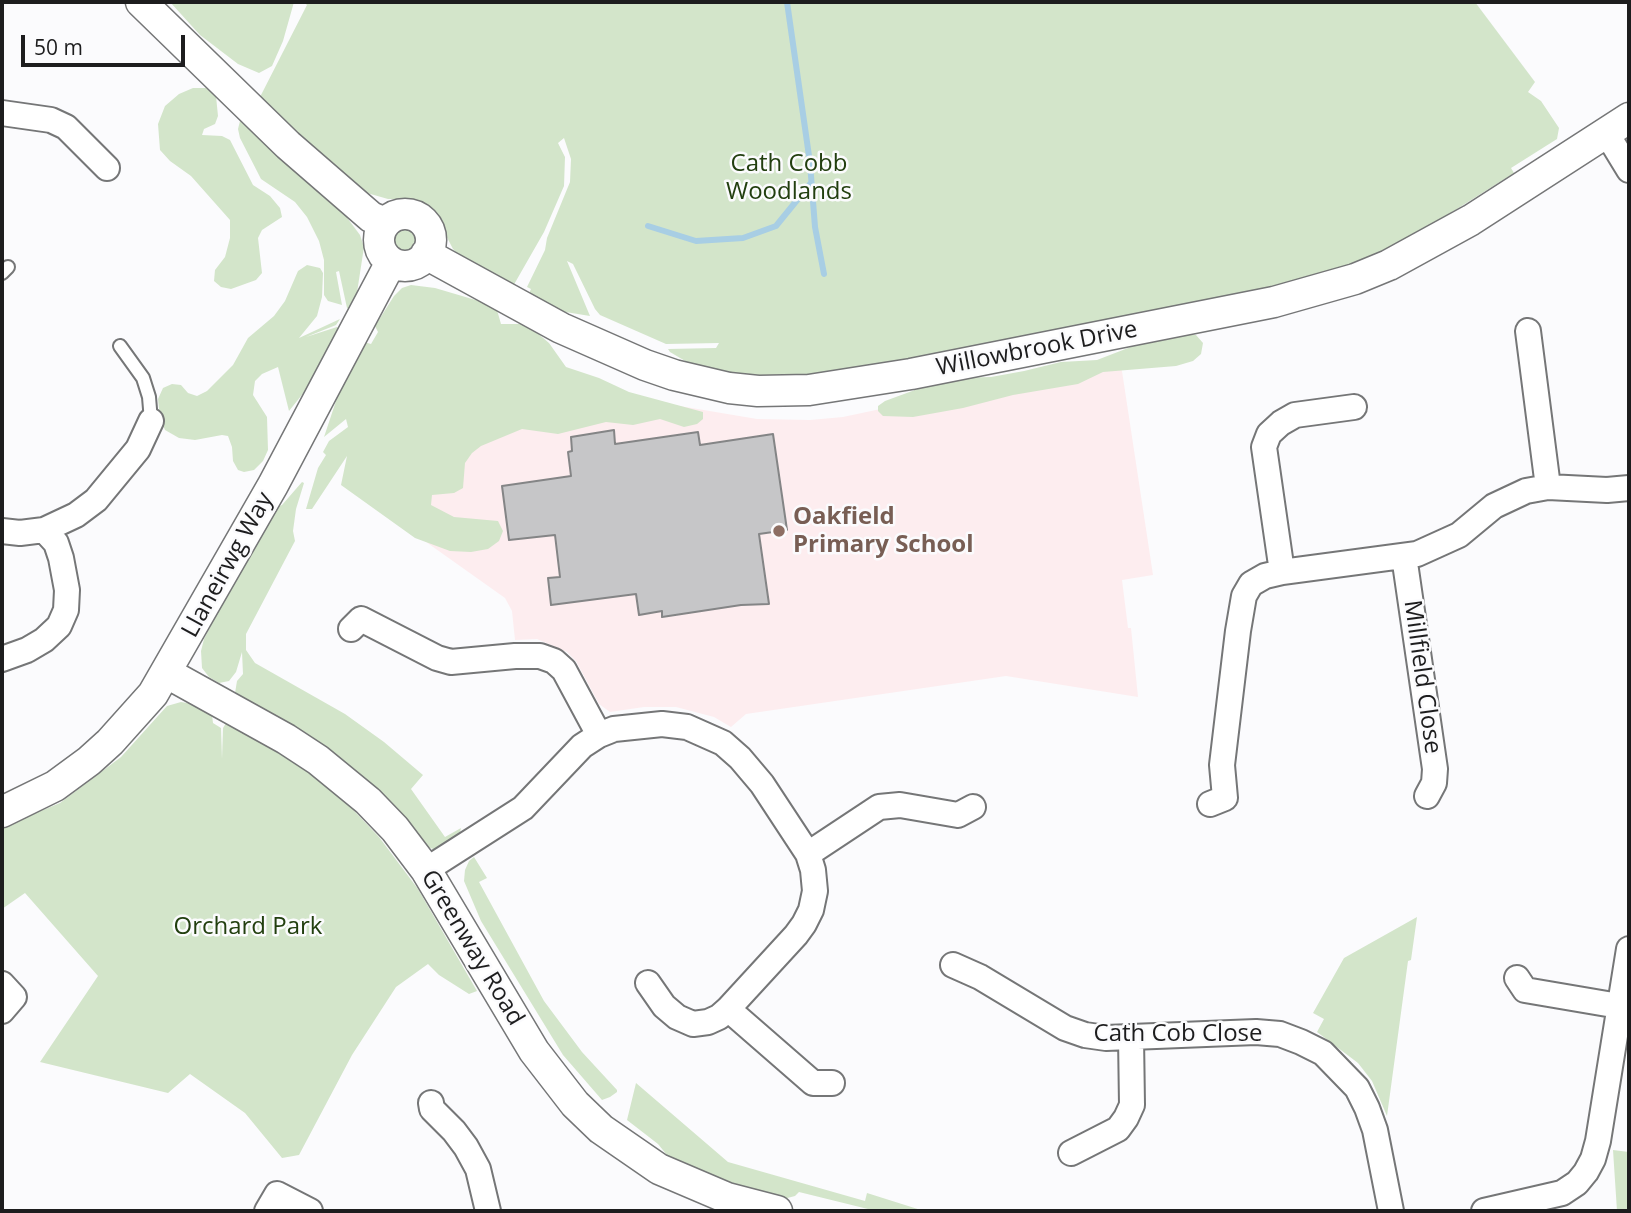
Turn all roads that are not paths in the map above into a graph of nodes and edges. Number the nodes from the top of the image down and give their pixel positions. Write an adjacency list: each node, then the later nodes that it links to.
1 (141, 2): 6 (street)
2 (2, 113): 4 (street)
3 (1618, 126): 5 (street); 7 (street, Willowbrook Drive)
4 (107, 168)
5 (1629, 170)
6 (385, 223): 7 (street); 8 (street)
7 (426, 254): 8 (street)
8 (391, 262): 21 (street, Llaneirwg Way)
9 (1528, 331): 13 (street)
10 (120, 346): 12 (lane)
11 (1354, 407): 18 (street)
12 (151, 421): 15 (street)
13 (1548, 487): 14 (street); 17 (street)
14 (1629, 488)
15 (44, 530): 16 (street); 20 (street)
16 (2, 531)
17 (1404, 556): 18 (street); 23 (street, Millfield Close)
18 (1282, 572): 24 (street)
19 (351, 629): 22 (street)
20 (2, 659)
21 (167, 673): 26 (street, Llaneirwg Way); 28 (street, Greenway Road)
22 (599, 735): 27 (street); 28 (street)
23 (1427, 796)
24 (1210, 803)
25 (973, 807): 27 (street)
26 (2, 812)
27 (808, 854): 35 (street)
28 (426, 870): 42 (street, Greenway Road)
29 (1629, 949): 34 (street)
30 (953, 965): 37 (street, Cath Cob Close)
31 (1517, 978): 34 (street)
32 (649, 983): 35 (street)
33 (2, 984): 36 (street)
34 (1619, 1006): 41 (street)
35 (728, 1009): 38 (street)
36 (2, 1011)
37 (1131, 1037): 40 (street); 46 (street, Cath Cob Close)
38 (832, 1083)
39 (431, 1103): 45 (street)
40 (1072, 1153)
41 (1526, 1207): 47 (street)
42 (763, 1210)
43 (267, 1211): 44 (street)
44 (310, 1211)
45 (488, 1211)
46 (1391, 1211)
47 (1484, 1211)

